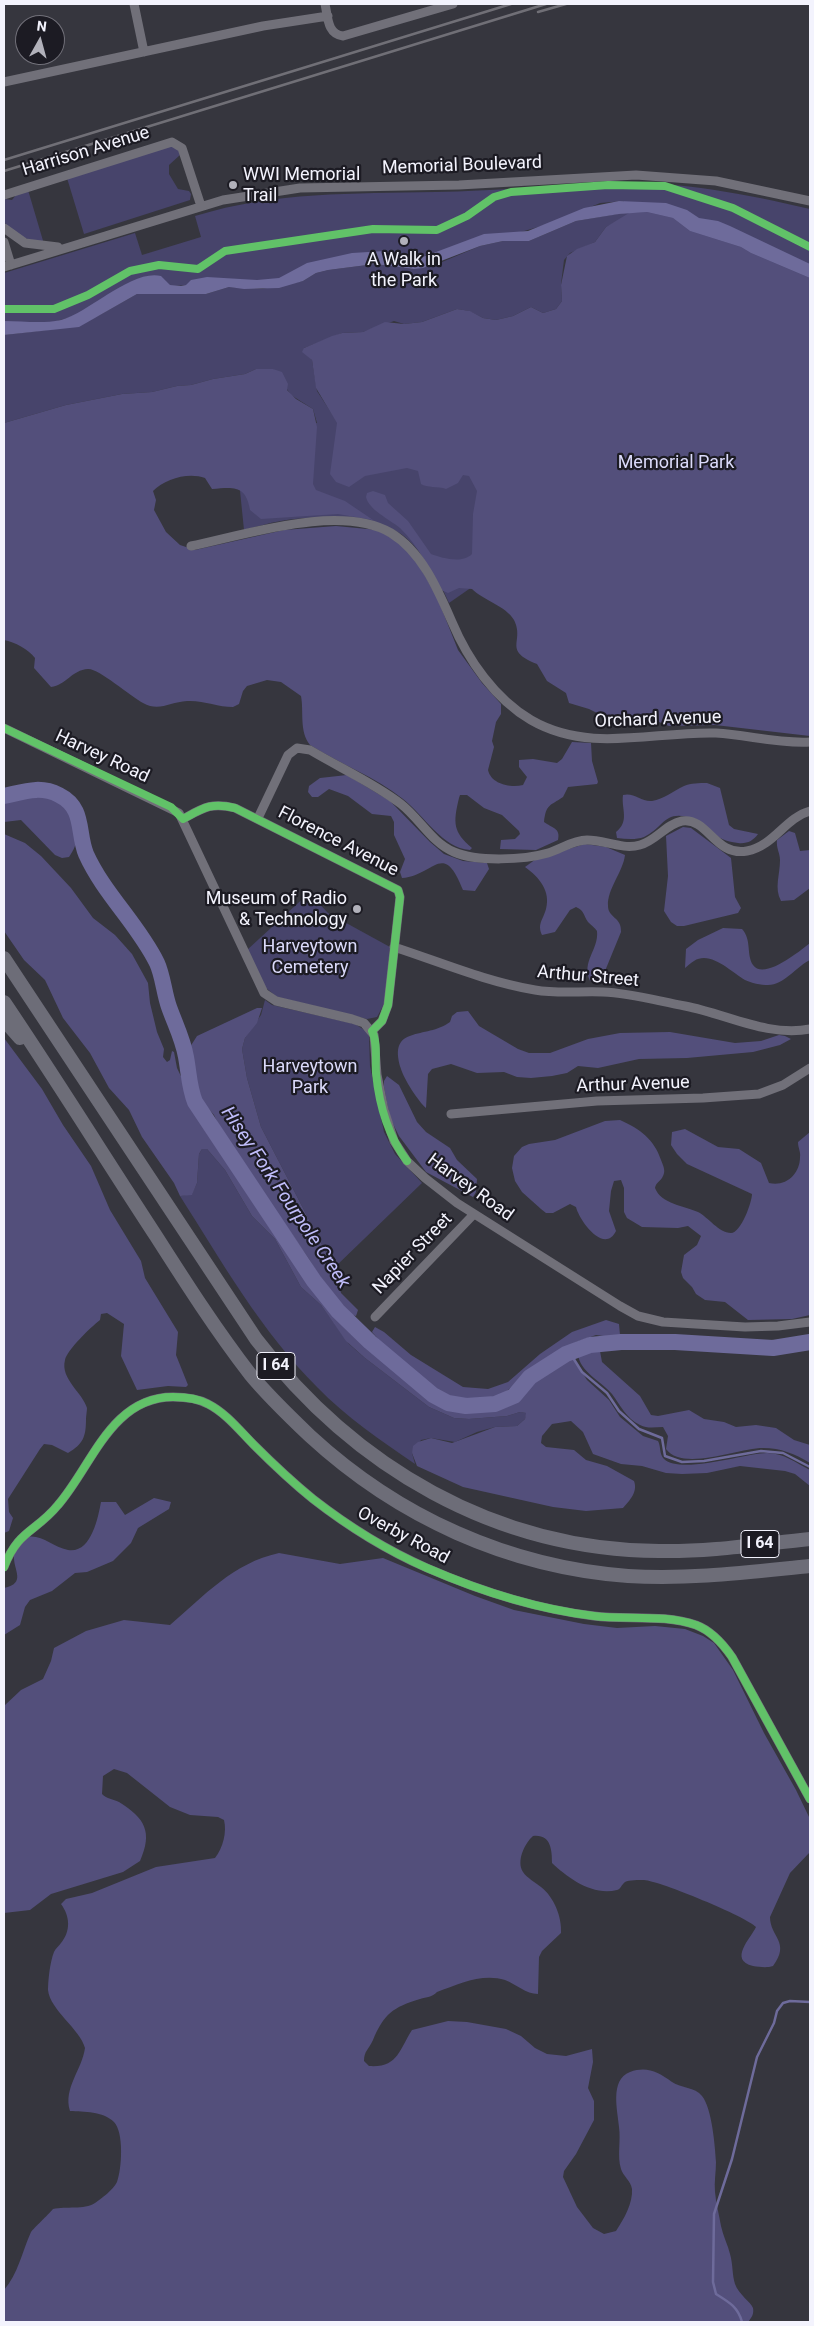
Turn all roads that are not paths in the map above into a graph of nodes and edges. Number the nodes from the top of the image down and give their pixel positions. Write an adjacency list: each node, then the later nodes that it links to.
1 (134, 4): 5 (street)
2 (325, 4): 4 (street)
3 (453, 4): 4 (street)
4 (328, 16): 5 (street)
5 (144, 52): 6 (street)
6 (4, 82)
7 (4, 195): 9 (street, Harrison Avenue)
8 (810, 201): 9 (street, Memorial Boulevard)
9 (201, 206): 12 (street, Memorial Boulevard)
10 (4, 228): 12 (street)
11 (4, 242): 13 (street)
12 (68, 246): 13 (street, Memorial Boulevard)
13 (7, 266)
14 (191, 546): 16 (street, Orchard Avenue)
15 (4, 728): 19 (street, Harvey Road)
16 (810, 742)
17 (810, 811): 18 (street)
18 (258, 818): 19 (street, Florence Avenue); 20 (street, Florence Avenue)
19 (183, 819): 25 (street, Harvey Road)
20 (394, 947): 24 (street, Arthur Street); 25 (street, Florence Avenue)
21 (4, 958): 32 (highway, I 64)
22 (4, 1002): 26 (highway, I 64)
23 (4, 1020): 26 (highway)
24 (810, 1029)
25 (372, 1031): 29 (street, Harvey Road)
26 (47, 1066): 33 (highway, I 64)
27 (810, 1068): 28 (street, Arthur Avenue)
28 (451, 1114)
29 (474, 1214): 30 (street, Napier Street); 31 (street, Harvey Road)
30 (375, 1316)
31 (810, 1322)
32 (810, 1539)
33 (810, 1566)
34 (4, 1567): 35 (street, Overby Road)
35 (810, 1799)

